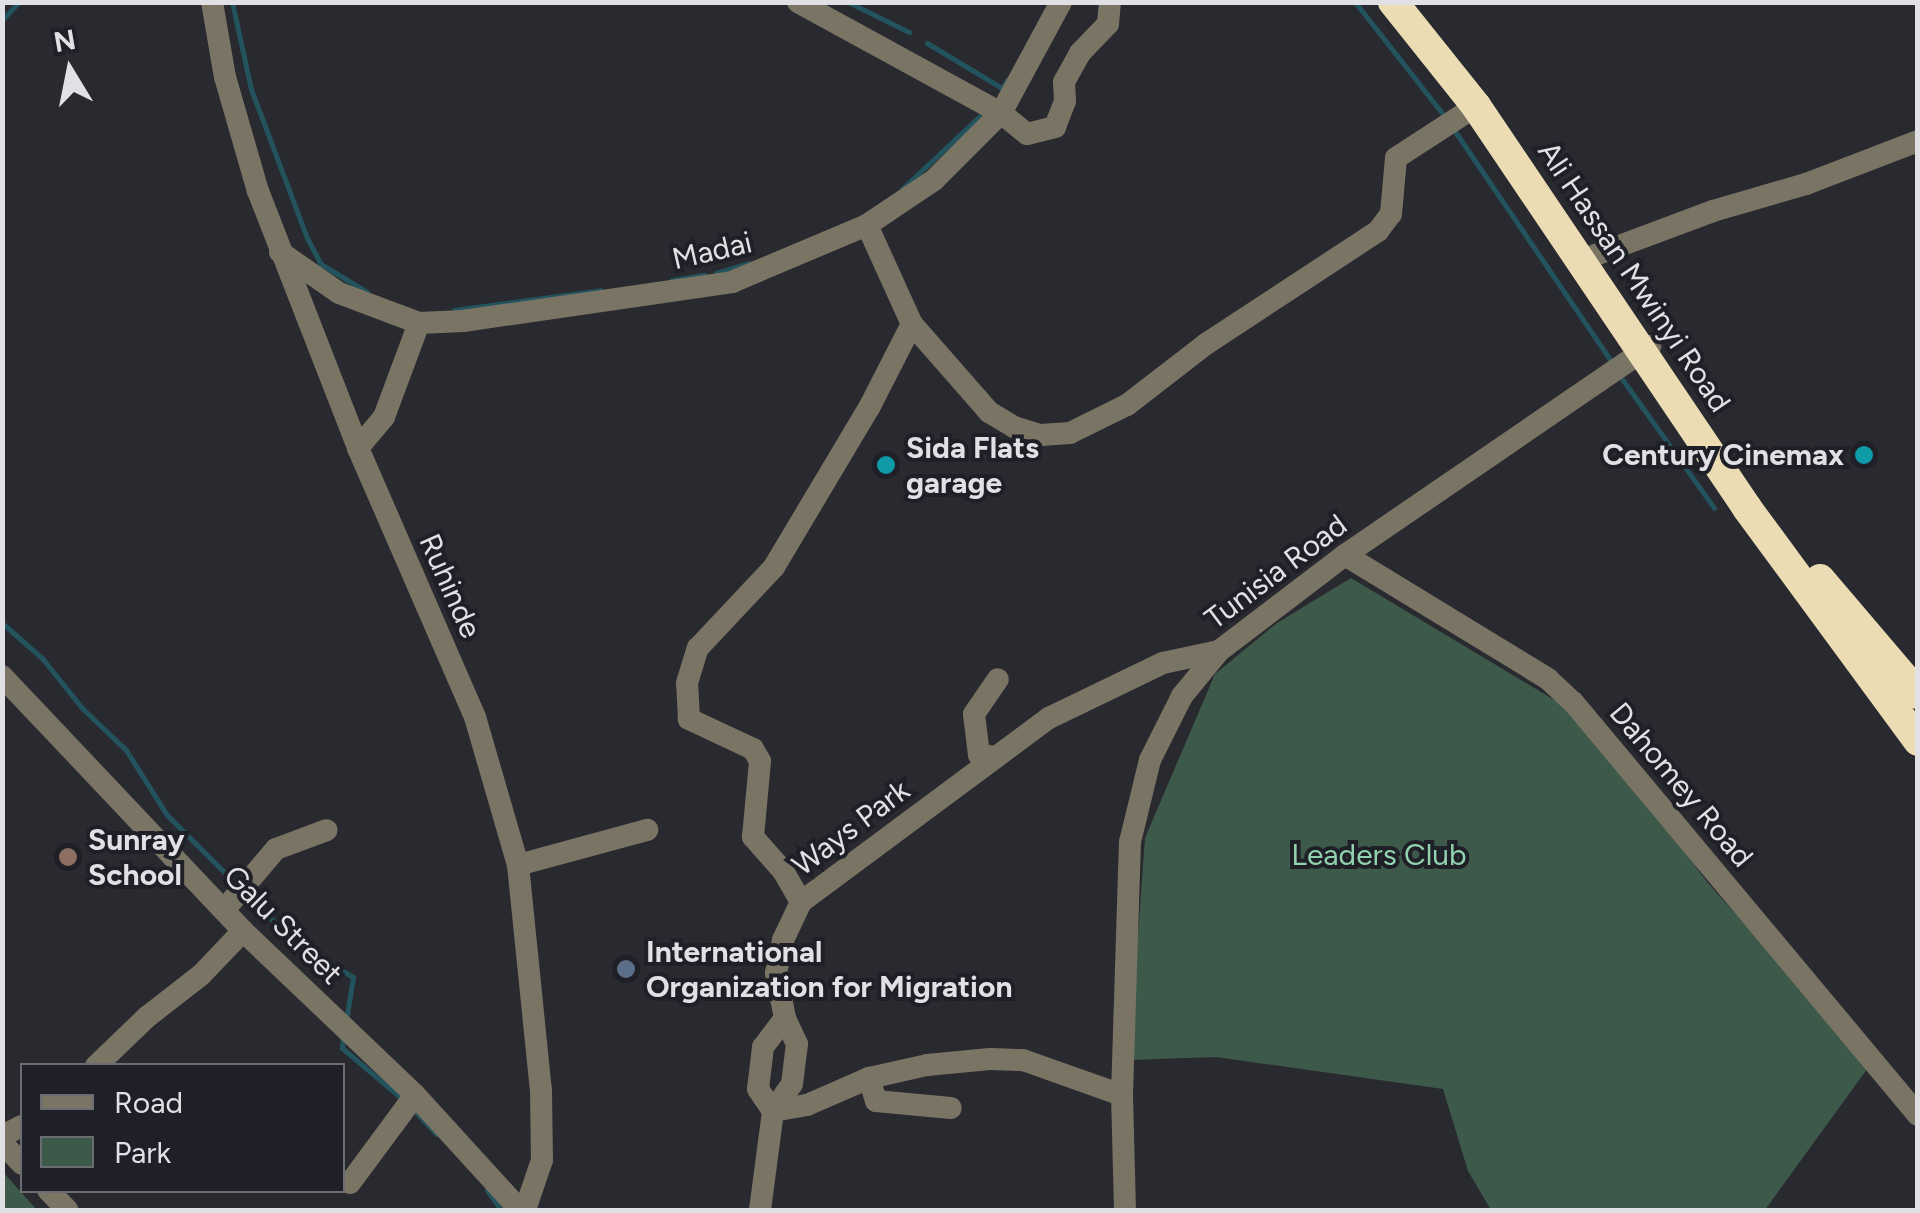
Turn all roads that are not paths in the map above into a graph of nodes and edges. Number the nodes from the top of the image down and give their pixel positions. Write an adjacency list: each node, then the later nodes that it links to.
1 (212, 2): 11 (street, Ruhinde)
2 (798, 2): 8 (street)
3 (1062, 2): 8 (street, Madai)
4 (1110, 2): 8 (street)
5 (1393, 2): 7 (highway, Ali Hassan Mwinyi Road)
6 (1419, 2): 12 (highway, Ali Hassan Mwinyi Road)
7 (1476, 106): 14 (street); 15 (highway, Ali Hassan Mwinyi Road)
8 (1001, 113): 10 (street, Madai)
9 (1918, 140): 12 (street)
10 (867, 225): 13 (street, Madai); 14 (street)
11 (280, 252): 13 (street, Madai); 16 (street, Ruhinde)
12 (1590, 256): 15 (highway, Ali Hassan Mwinyi Road)
13 (419, 323): 16 (street)
14 (912, 324): 27 (street)
15 (1646, 348): 17 (street, Tunisia Road); 21 (highway, Ali Hassan Mwinyi Road); 22 (highway, Ali Hassan Mwinyi Road)
16 (358, 448): 26 (street, Ruhinde)
17 (1345, 555): 18 (street, Tunisia Road); 37 (street, Dahomey Road)
18 (1219, 651): 23 (street, Ways Park); 34 (street, Tunisia Road)
19 (2, 676): 28 (street, Galu Street)
20 (998, 678): 23 (street)
21 (1918, 694)
22 (1918, 741)
23 (988, 756): 27 (street, Ways Park)
24 (327, 830): 28 (street)
25 (647, 830): 26 (street)
26 (518, 865): 41 (street, Ruhinde)
27 (802, 902): 30 (street, Ways Park)
28 (224, 910): 29 (street, Galu Street)
29 (243, 931): 31 (street); 33 (street, Galu Street)
30 (785, 1018): 36 (street, Ways Park); 36 (street)
31 (99, 1063)
32 (869, 1078): 34 (street); 35 (street); 36 (street)
33 (415, 1095): 40 (street); 41 (street, Galu Street)
34 (1122, 1095): 43 (street, Tunisia Road)
35 (951, 1108)
36 (772, 1111): 42 (street, Ways Park)
37 (1918, 1115)
38 (2, 1139): 39 (street)
39 (20, 1162)
40 (350, 1184)
41 (525, 1210)
42 (760, 1210)
43 (1124, 1210)

